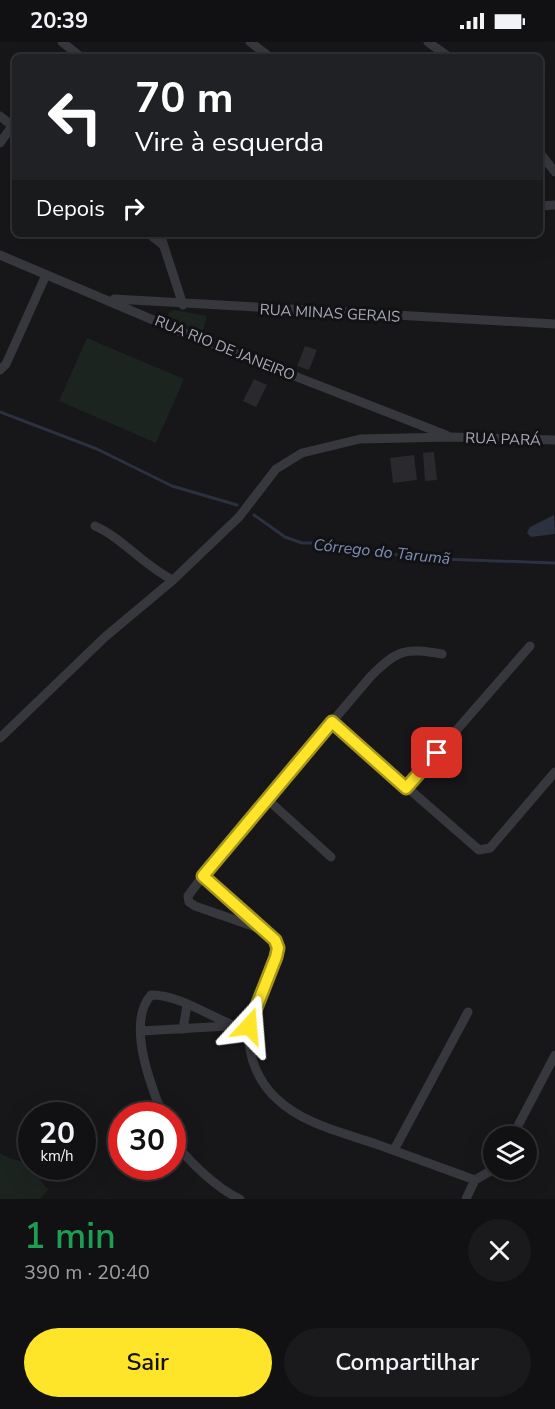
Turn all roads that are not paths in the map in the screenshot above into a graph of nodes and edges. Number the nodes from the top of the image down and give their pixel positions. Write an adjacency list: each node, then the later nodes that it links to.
1 (62, 42): 4 (street)
2 (250, 42): 5 (street)
3 (428, 42): 6 (street)
4 (77, 54)
5 (266, 54)
6 (445, 54)
7 (0, 116): 8 (street)
8 (12, 125)
9 (12, 129): 10 (street)
10 (0, 143)
11 (543, 157): 12 (street)
12 (555, 172)
13 (154, 237): 15 (street)
14 (161, 237): 15 (street)
15 (163, 245): 19 (street)
16 (0, 255): 17 (street, RUA RIO DE JANEIRO)
17 (46, 274): 18 (street, RUA RIO DE JANEIRO); 21 (street)
18 (105, 299): 19 (street, RUA MINAS GERAIS); 22 (street, RUA RIO DE JANEIRO)
19 (183, 305): 20 (street, RUA MINAS GERAIS)
20 (555, 324)
21 (0, 370)
22 (451, 437): 23 (street, RUA PARÁ); 25 (street, RUA PARÁ)
23 (555, 440)
24 (95, 526): 25 (street)
25 (173, 580): 29 (street, RUA PARÁ)
26 (530, 646): 31 (street)
27 (442, 654): 28 (street)
28 (332, 722): 31 (street); 32 (street)
29 (0, 738)
30 (555, 772): 31 (street)
31 (406, 788)
32 (268, 800): 33 (street); 34 (street)
33 (331, 857)
34 (203, 876): 35 (street); 36 (street)
35 (237, 905): 36 (street); 37 (street)
36 (230, 920): 37 (street)
37 (267, 931): 43 (street)
38 (187, 1005): 40 (street); 41 (street); 42 (street)
39 (468, 1012): 47 (street)
40 (231, 1026): 41 (street); 43 (street)
41 (183, 1029): 42 (street)
42 (141, 1031): 45 (street)
43 (249, 1031): 47 (street)
44 (555, 1055): 46 (street)
45 (158, 1102)
46 (518, 1126)
47 (394, 1150): 50 (street)
48 (186, 1152): 51 (street)
49 (483, 1175): 50 (street)
50 (475, 1180): 52 (street)
51 (240, 1199)
52 (466, 1199)

